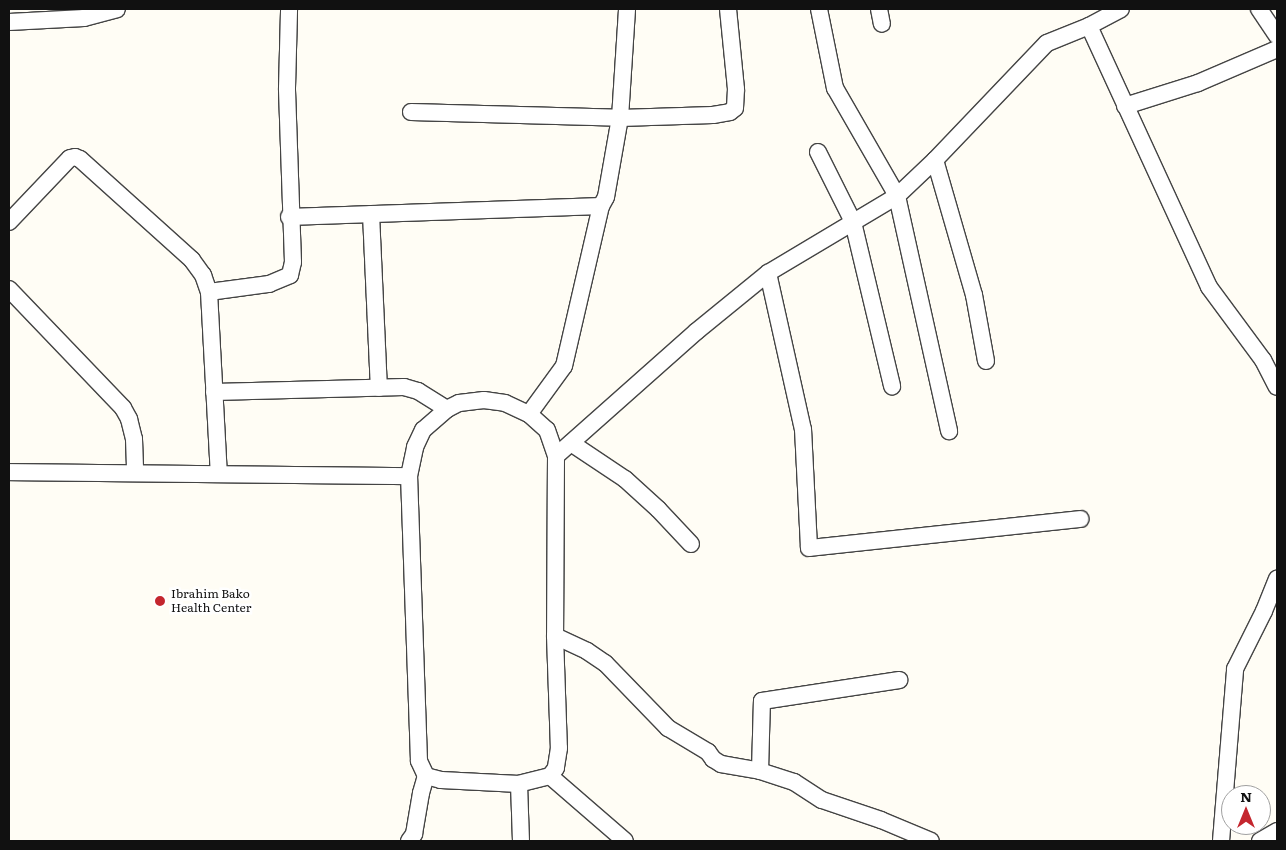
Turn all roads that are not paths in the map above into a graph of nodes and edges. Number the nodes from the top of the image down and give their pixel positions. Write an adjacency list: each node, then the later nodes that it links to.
1 (117, 9): 8 (street)
2 (288, 9): 21 (street)
3 (626, 9): 15 (street)
4 (728, 9): 15 (street)
5 (819, 9): 18 (street)
6 (1121, 9): 10 (street)
7 (1259, 9): 11 (street)
8 (83, 13): 9 (street)
9 (9, 22)
10 (1089, 26): 13 (street); 17 (street)
11 (1277, 36)
12 (1277, 49): 13 (street)
13 (1125, 106): 29 (street)
14 (411, 112): 15 (street)
15 (620, 118): 19 (street)
16 (818, 152): 23 (street)
17 (936, 160): 18 (street); 27 (street)
18 (897, 196): 23 (street); 34 (street)
19 (601, 206): 20 (street); 33 (street)
20 (371, 214): 21 (street); 30 (street)
21 (289, 217): 26 (street)
22 (9, 222): 26 (street)
23 (853, 222): 24 (street); 28 (street)
24 (768, 273): 35 (street); 41 (street)
25 (9, 289): 38 (street)
26 (209, 292): 31 (street)
27 (986, 361)
28 (892, 386)
29 (1277, 387)
30 (379, 388): 31 (street); 32 (street)
31 (214, 392): 39 (street)
32 (446, 409): 33 (street); 40 (street)
33 (528, 414): 36 (street)
34 (949, 431)
35 (571, 443): 36 (street); 42 (street)
36 (556, 456): 44 (street)
37 (9, 472): 38 (street)
38 (135, 473): 39 (street)
39 (219, 474): 40 (street)
40 (409, 476): 47 (street)
41 (1080, 518)
42 (691, 544)
43 (1277, 579): 55 (street)
44 (555, 636): 46 (street); 48 (street)
45 (899, 680): 46 (street)
46 (760, 771): 54 (street)
47 (426, 776): 49 (street); 51 (street)
48 (550, 776): 49 (street); 53 (street)
49 (519, 784): 52 (street)
50 (1277, 831): 56 (street)
51 (409, 841)
52 (521, 841)
53 (625, 841)
54 (931, 841)
55 (1221, 841)
56 (1260, 841)

